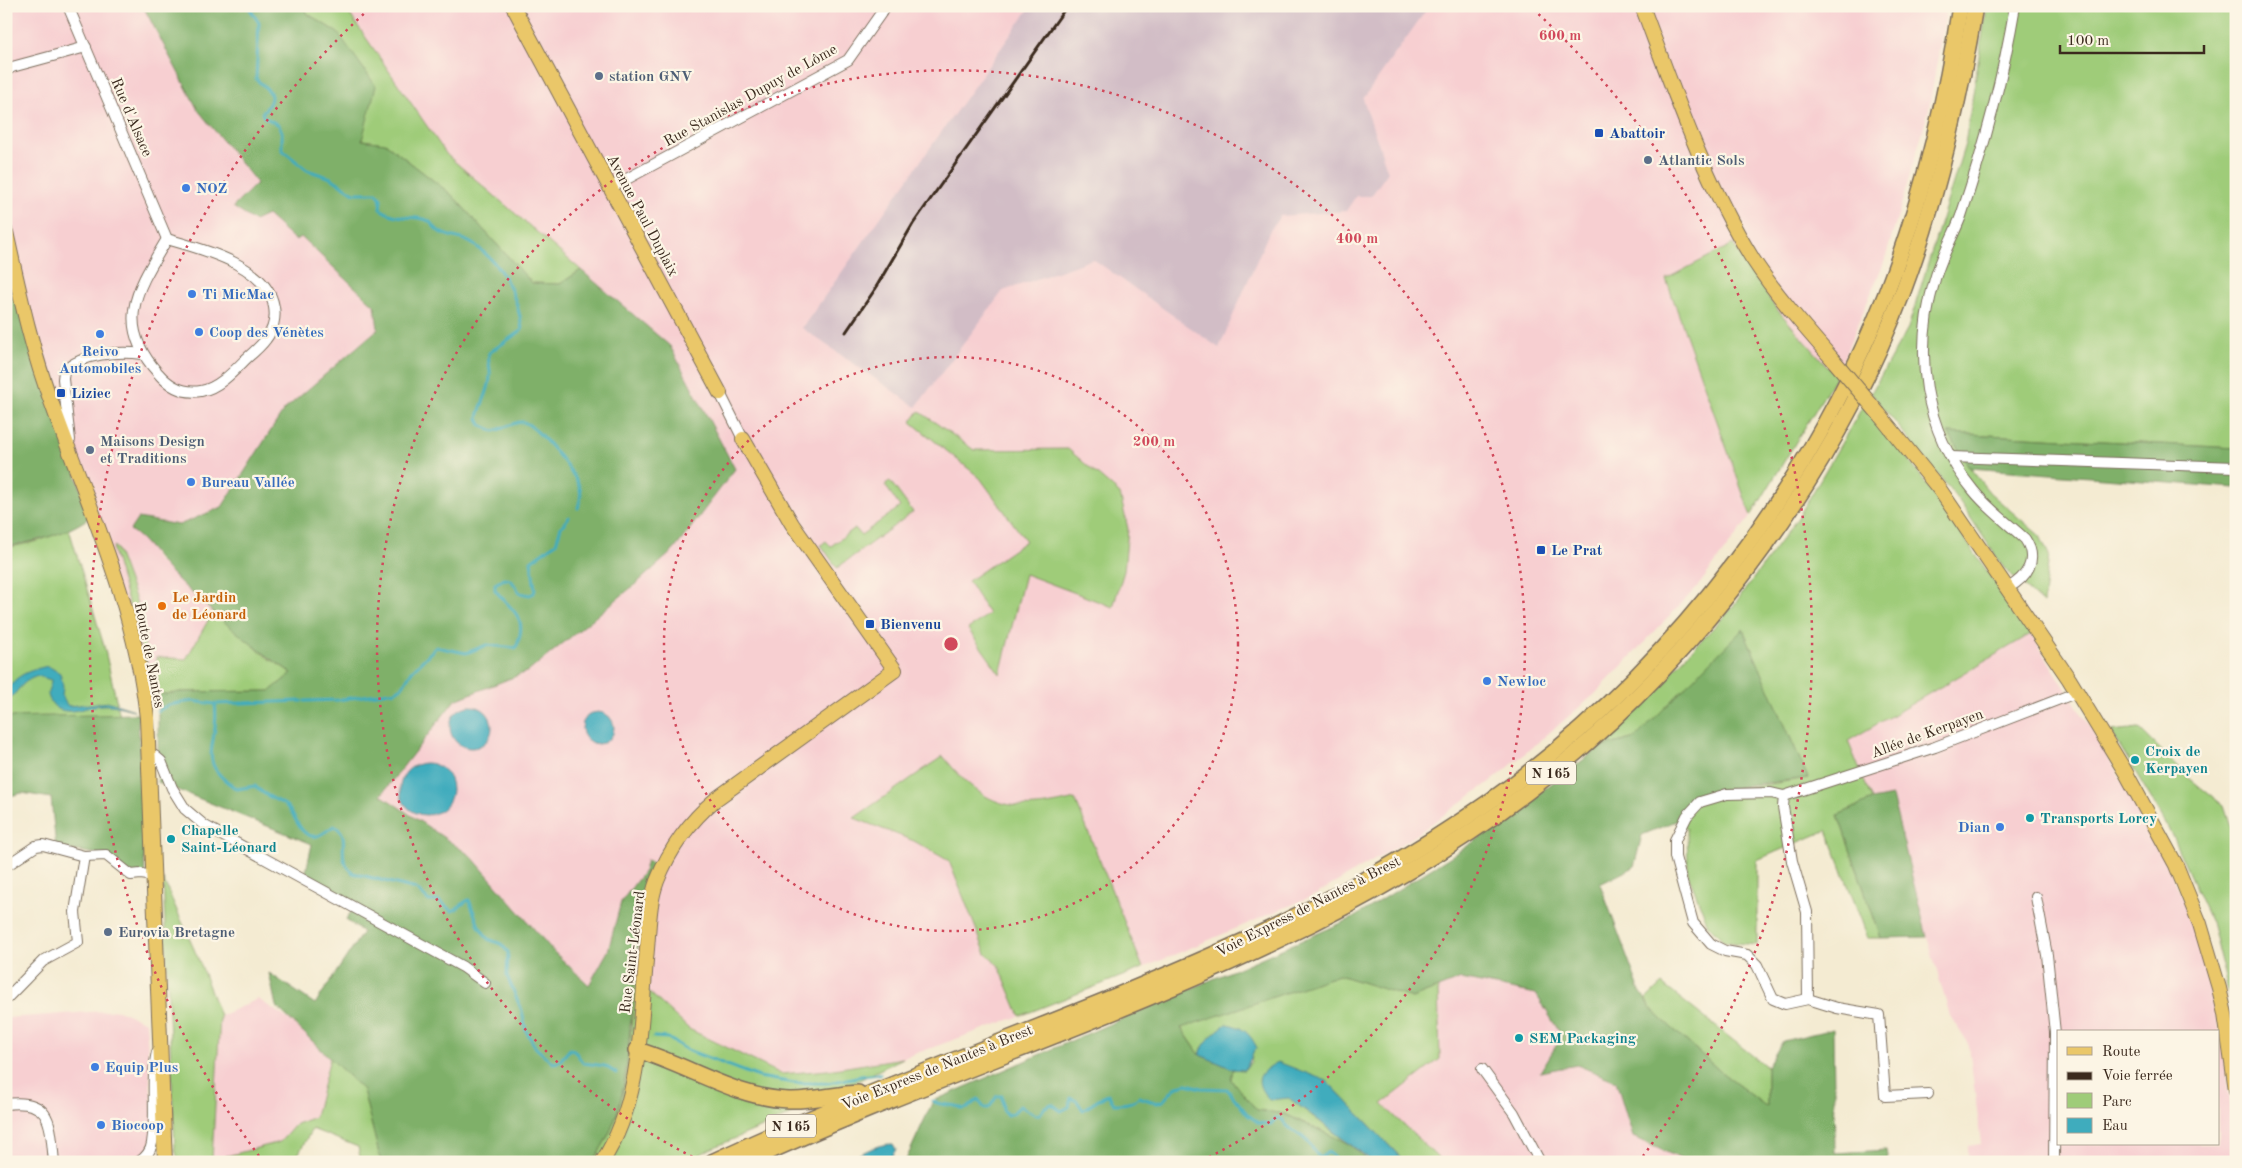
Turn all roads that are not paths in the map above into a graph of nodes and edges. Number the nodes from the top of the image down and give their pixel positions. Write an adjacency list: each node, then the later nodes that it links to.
1 (68, 6): 8 (street, Rue d'Alsace)
2 (513, 6): 10 (main road, Avenue Paul Duplaix)
3 (886, 6): 10 (street, Rue Stanislas Dupuy de Lôme)
4 (1642, 6): 19 (main road, bridge)
5 (1960, 6): 34 (highway, Voie Express de Nantes à Brest / N 165)
6 (1975, 6): 42 (highway, Voie Express de Nantes à Brest / N 165)
7 (2015, 6): 16 (street)
8 (86, 47): 9 (street); 12 (street, Rue d'Alsace)
9 (8, 68)
10 (610, 188): 14 (main road, Avenue Paul Duplaix)
11 (6, 232): 18 (main road, Route de Nantes)
12 (167, 239): 13 (street); 13 (street)
13 (143, 354): 18 (street)
14 (720, 393): 15 (street, Avenue Paul Duplaix)
15 (744, 439): 31 (main road, Rue Saint-Léonard)
16 (1951, 457): 17 (street); 19 (street)
17 (2236, 467)
18 (77, 472): 21 (main road, Route de Nantes)
19 (2008, 588): 20 (main road)
20 (2078, 692): 22 (street, Allée de Kerpayen); 33 (main road)
21 (148, 755): 25 (main road, Route de Nantes); 27 (street)
22 (1784, 796): 29 (street); 29 (street, Allée de Kerpayen)
23 (84, 856): 24 (street); 25 (street); 28 (street)
24 (6, 866)
25 (154, 876): 30 (main road, Route de Nantes)
26 (2036, 897): 44 (street)
27 (485, 983)
28 (6, 999)
29 (1808, 999): 35 (street)
30 (160, 1041): 38 (street); 39 (main road, Route de Nantes)
31 (637, 1050): 34 (highway); 40 (main road, Rue Saint-Léonard)
32 (1482, 1069): 43 (street)
33 (2236, 1090)
34 (872, 1093): 41 (highway, Voie Express de Nantes à Brest / N 165)
35 (1928, 1094)
36 (6, 1104): 37 (street)
37 (54, 1162)
38 (139, 1162)
39 (165, 1162)
40 (602, 1162)
41 (712, 1162)
42 (746, 1162)
43 (1540, 1162)
44 (2054, 1162)

